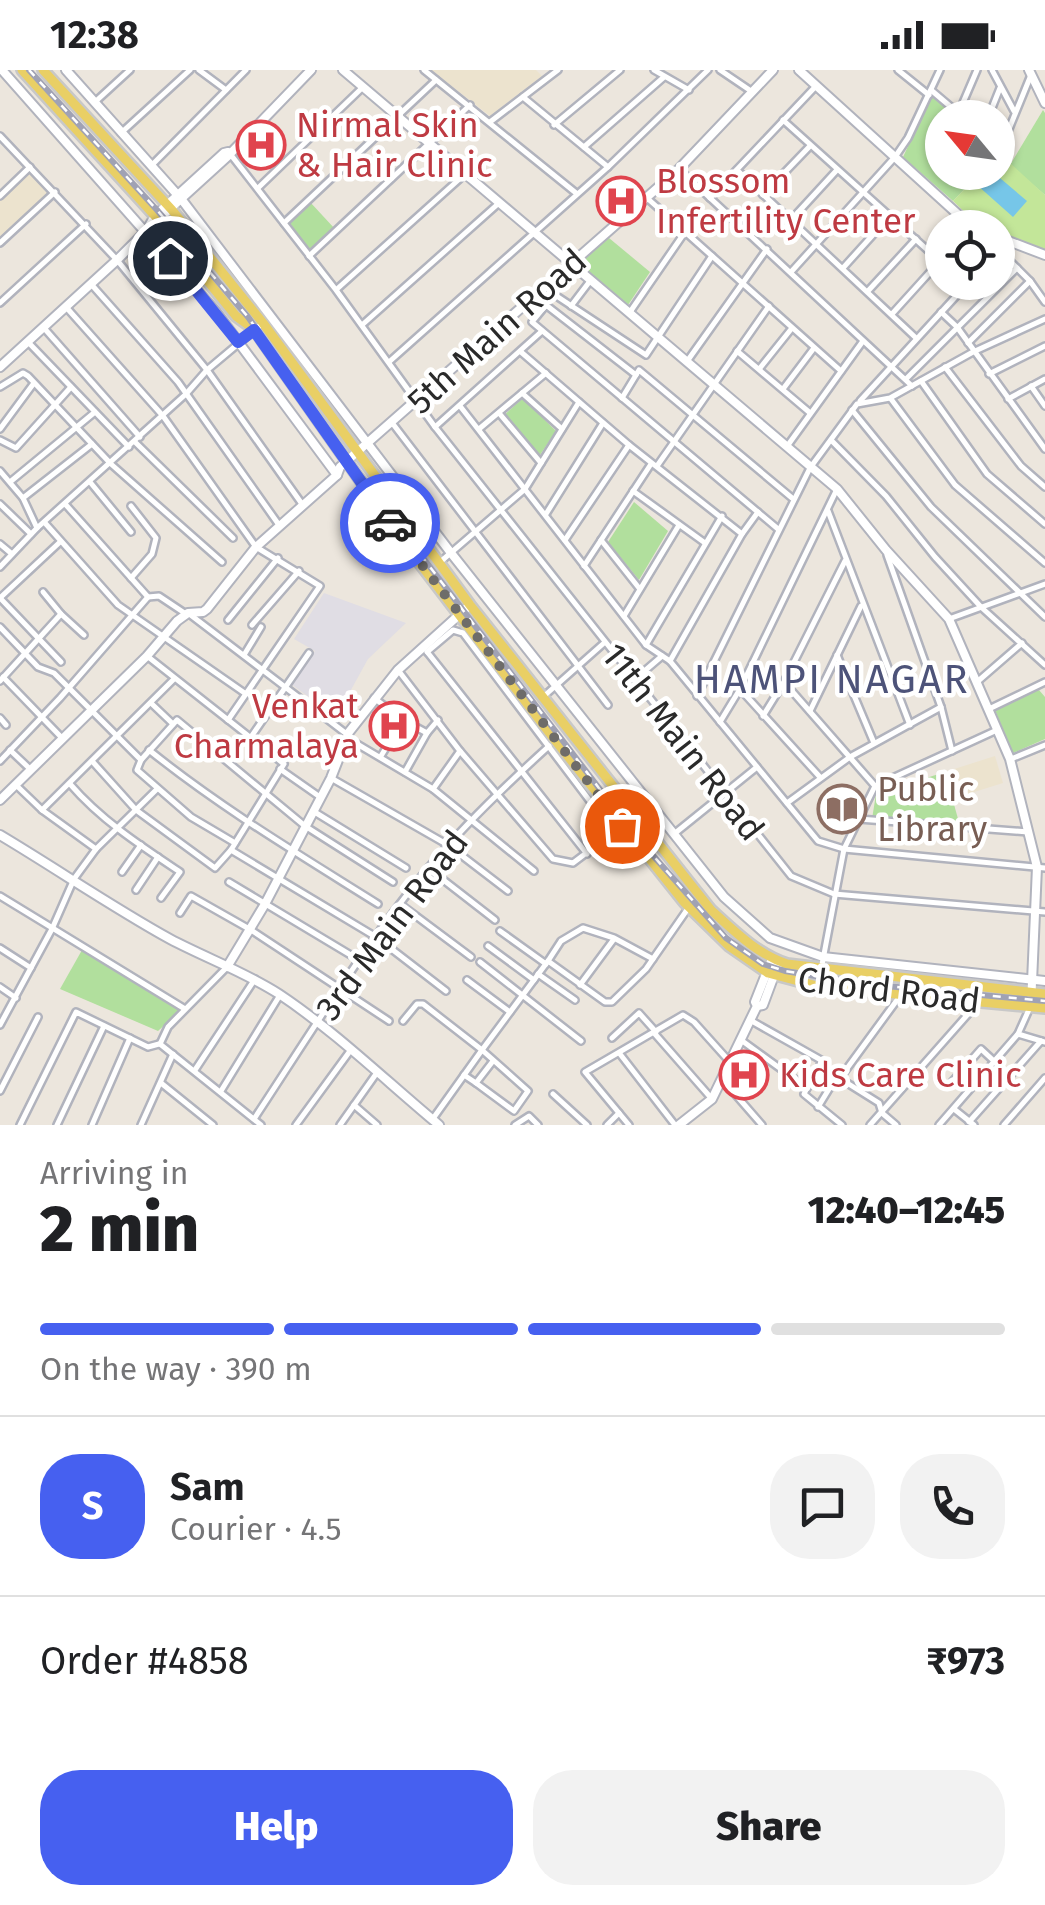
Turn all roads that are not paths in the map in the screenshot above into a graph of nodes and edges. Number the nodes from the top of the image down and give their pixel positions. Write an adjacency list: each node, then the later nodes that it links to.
1 (22, 70): 78 (main road, Chord Road)
2 (43, 70): 72 (main road, Chord Road)
3 (67, 70): 40 (street)
4 (130, 70): 40 (street)
5 (190, 70): 48 (street)
6 (199, 70): 31 (street)
7 (246, 70): 31 (street)
8 (311, 70): 53 (street)
9 (343, 70): 29 (street)
10 (424, 70): 27 (street)
11 (538, 70): 26 (street)
12 (558, 70): 26 (street)
13 (620, 70): 47 (street)
14 (654, 70): 25 (street)
15 (708, 70): 32 (street)
16 (720, 70): 33 (street)
17 (774, 70): 33 (street, 5th Main Road)
18 (798, 70): 28 (street)
19 (898, 70): 34 (street)
20 (940, 70): 34 (street)
21 (977, 70): 37 (street)
22 (992, 70): 30 (street)
23 (2, 71): 78 (street)
24 (1030, 72): 41 (street); 43 (street)
25 (664, 77): 32 (street); 52 (street)
26 (546, 79): 35 (street)
27 (436, 80): 42 (street); 44 (street)
28 (816, 86): 45 (street); 54 (street)
29 (363, 87): 44 (street); 62 (street)
30 (1000, 88): 38 (street); 39 (street)
31 (226, 90): 55 (street)
32 (689, 90): 57 (street)
33 (752, 92): 58 (street, 5th Main Road)
34 (930, 92): 36 (street); 54 (street)
35 (523, 97): 46 (street); 47 (street)
36 (941, 100)
37 (967, 100)
38 (995, 100)
39 (1008, 100)
40 (95, 102): 48 (street)
41 (1045, 103)
42 (470, 104): 46 (street); 50 (street)
43 (1015, 112)
44 (397, 116): 50 (street); 76 (street)
45 (783, 120): 51 (street); 59 (street)
46 (490, 122): 64 (street)
47 (554, 125): 52 (street)
48 (121, 133): 55 (street)
49 (0, 136): 56 (street)
50 (430, 144): 61 (street); 88 (street)
51 (811, 146): 60 (street); 66 (street)
52 (584, 147): 57 (street)
53 (229, 152): 62 (street, 11th Main Road); 68 (street)
54 (895, 158): 65 (street); 73 (street)
55 (151, 166): 68 (street)
56 (30, 167): 63 (street); 67 (street)
57 (608, 167): 64 (street)
58 (679, 169): 69 (street, 5th Main Road); 70 (street)
59 (737, 170): 66 (street); 70 (street)
60 (836, 170): 65 (street); 75 (street)
61 (465, 174): 71 (street); 100 (street)
62 (258, 188): 76 (street, 11th Main Road)
63 (56, 192): 77 (street); 82 (street)
64 (576, 193): 79 (street)
65 (864, 193): 74 (street); 83 (street)
66 (763, 194): 75 (street)
67 (0, 196)
68 (180, 198): 72 (street); 181 (street)
69 (647, 198): 80 (street); 91 (street, 5th Main Road)
70 (710, 198): 86 (street)
71 (499, 203): 79 (street); 113 (street)
72 (169, 207): 78 (street); 114 (main road, Chord Road)
73 (953, 210)
74 (890, 216): 81 (street); 92 (street)
75 (791, 220): 83 (street)
76 (284, 223): 88 (street, 11th Main Road)
77 (86, 224): 90 (street); 105 (street)
78 (153, 224): 90 (street); 114 (main road, Chord Road); 123 (street)
79 (533, 232): 91 (street); 130 (street)
80 (685, 232): 89 (street); 110 (street)
81 (916, 239): 85 (street); 101 (street)
82 (0, 243)
83 (817, 244): 92 (street); 94 (street)
84 (1015, 244): 87 (street)
85 (925, 247)
86 (767, 249): 94 (street); 98 (street)
87 (1045, 255)
88 (309, 256): 100 (street, 11th Main Road)
89 (712, 256): 98 (street); 119 (street)
90 (117, 260): 99 (street); 136 (street)
91 (572, 265): 96 (street); 157 (street, 5th Main Road)
92 (843, 268): 101 (street)
93 (1017, 268): 97 (street); 117 (street)
94 (791, 272): 121 (street)
95 (925, 279): 111 (street)
96 (590, 280): 106 (street); 110 (street)
97 (1030, 280): 104 (street); 124 (street)
98 (741, 282): 107 (street); 131 (street)
99 (91, 284): 108 (street); 152 (street)
100 (336, 290): 113 (street, 11th Main Road)
101 (868, 291): 111 (street)
102 (555, 295): 106 (street)
103 (952, 300): 109 (street)
104 (1044, 300)
105 (0, 303)
106 (571, 306): 119 (street)
107 (769, 306): 116 (street); 127 (street)
108 (66, 307): 115 (street); 165 (street)
109 (942, 312): 117 (street); 120 (street)
110 (628, 314): 119 (street)
111 (892, 314): 120 (street)
112 (1045, 319): 129 (street)
113 (362, 325): 130 (street, 11th Main Road)
114 (258, 326): 123 (street); 181 (main road, Chord Road); 183 (main road, Chord Road)
115 (44, 328): 122 (street); 176 (street)
116 (792, 328): 126 (street); 135 (street)
117 (957, 328): 124 (street); 142 (street)
118 (542, 331): 128 (street); 139 (street); 153 (street)
119 (658, 338): 131 (street)
120 (916, 338): 132 (street)
121 (863, 341): 132 (street); 137 (street)
122 (28, 342): 133 (street); 149 (street)
123 (238, 342): 136 (street); 189 (street)
124 (968, 344): 129 (street)
125 (1045, 346): 140 (street)
126 (815, 348): 137 (street); 150 (street)
127 (738, 351): 135 (street); 145 (street)
128 (520, 352): 138 (street); 160 (street)
129 (973, 352): 134 (street); 140 (street)
130 (390, 362): 157 (street, 11th Main Road)
131 (686, 362): 145 (street)
132 (891, 364): 142 (street); 161 (street)
133 (0, 367)
134 (946, 367): 143 (street); 192 (street)
135 (759, 369): 150 (street)
136 (207, 370): 152 (street); 199 (street)
137 (841, 371): 163 (street)
138 (546, 373): 151 (street); 156 (street)
139 (638, 373): 153 (street); 166 (street)
140 (989, 374): 155 (street)
141 (1045, 379): 147 (street)
142 (906, 380): 146 (street)
143 (921, 380): 146 (street); 208 (street)
144 (35, 382): 148 (street); 158 (street); 171 (street)
145 (713, 386): 166 (street); 180 (street)
146 (912, 386): 154 (street)
147 (1031, 386): 155 (street); 159 (street)
148 (0, 387)
149 (71, 388): 158 (street); 162 (street)
150 (782, 390): 163 (street)
151 (522, 393): 164 (street); 173 (street)
152 (186, 394): 165 (street); 209 (street)
153 (622, 398): 177 (street)
154 (890, 398): 161 (street); 231 (street)
155 (1007, 399): 182 (street)
156 (580, 402): 167 (street); 173 (street)
157 (416, 403): 168 (street, 5th Main Road); 170 (street, 11th Main Road)
158 (55, 404): 169 (street); 174 (street)
159 (1044, 405)
160 (460, 406): 170 (street); 172 (street)
161 (855, 407): 175 (street); 239 (street)
162 (95, 412): 169 (street); 176 (street)
163 (809, 412): 180 (street)
164 (499, 414): 172 (street); 184 (street)
165 (163, 416): 176 (street); 223 (street)
166 (692, 416): 177 (street); 197 (street)
167 (603, 423): 179 (street); 205 (street)
168 (392, 424): 181 (street, 5th Main Road); 214 (street)
169 (77, 427): 178 (street); 190 (street)
170 (435, 427): 202 (street, 11th Main Road)
171 (0, 429)
172 (480, 430): 193 (street)
173 (562, 430): 184 (street)
174 (0, 440)
175 (830, 440): 187 (street); 244 (street)
176 (135, 442): 185 (street); 217 (street)
177 (675, 442): 186 (street); 204 (street)
178 (92, 444): 185 (street); 196 (street)
179 (629, 445): 186 (street); 218 (street)
180 (786, 448): 187 (street)
181 (363, 449): 183 (street, 5th Main Road); 225 (street); 230 (main road, Chord Road)
182 (1045, 449)
183 (347, 462): 189 (street, 5th Main Road); 245 (main road, Chord Road)
184 (541, 463): 193 (street)
185 (110, 464): 191 (street); 229 (street)
186 (654, 465): 195 (street); 206 (street)
187 (810, 468): 194 (street); 197 (street)
188 (0, 471): 190 (street)
189 (337, 475): 199 (street, 5th Main Road)
190 (10, 482): 196 (street)
191 (90, 482): 200 (street); 213 (street)
192 (1045, 488)
193 (525, 489): 202 (street); 205 (street)
194 (836, 489): 203 (street); 224 (street)
195 (633, 491): 210 (street); 219 (street)
196 (23, 498): 211 (street)
197 (793, 499): 212 (street)
198 (0, 504): 215 (street)
199 (302, 504): 209 (street, 5th Main Road)
200 (66, 506): 207 (street); 235 (street)
201 (131, 506): 235 (street)
202 (501, 510): 214 (street); 259 (street, 11th Main Road)
203 (828, 511): 228 (street); 284 (street)
204 (758, 512): 212 (street); 216 (street)
205 (546, 514): 218 (street)
206 (722, 516): 216 (street); 221 (street)
207 (45, 523): 211 (street); 220 (street)
208 (1045, 524)
209 (279, 525): 223 (street, 5th Main Road)
210 (678, 525): 221 (street); 237 (street)
211 (37, 528): 215 (street)
212 (778, 529): 286 (street)
213 (131, 532)
214 (475, 532): 225 (street); 271 (street)
215 (32, 534): 226 (street)
216 (742, 534): 269 (street)
217 (233, 538)
218 (565, 540): 232 (street)
219 (601, 540): 232 (street); 237 (street)
220 (61, 542): 241 (street); 248 (street)
221 (705, 543): 261 (street)
222 (0, 544): 226 (street)
223 (256, 548): 227 (street); 247 (street, 5th Main Road)
224 (886, 550): 251 (street); 291 (street)
225 (451, 553): 230 (street); 281 (street)
226 (12, 554): 233 (street)
227 (278, 558): 234 (street); 252 (street)
228 (845, 561): 242 (street); 278 (street)
229 (222, 562)
230 (438, 563): 243 (main road, Chord Road)
231 (1045, 563)
232 (584, 566): 249 (street)
233 (0, 567)
234 (299, 570): 253 (street); 273 (street)
235 (131, 578): 240 (street)
236 (1045, 584): 239 (street)
237 (640, 588): 249 (street)
238 (43, 592): 246 (street)
239 (1017, 593): 244 (street); 250 (street)
240 (148, 597): 247 (street); 248 (street)
241 (0, 598): 258 (street)
242 (862, 604): 266 (street); 304 (street)
243 (470, 605): 245 (street); 287 (main road, Chord Road)
244 (980, 607): 251 (street); 260 (street)
245 (460, 613): 262 (street); 350 (main road, Chord Road)
246 (61, 614): 256 (street); 258 (street)
247 (187, 614): 257 (street, 5th Main Road); 265 (street)
248 (134, 615): 257 (street); 283 (street)
249 (624, 616): 261 (street)
250 (1045, 618)
251 (949, 619): 279 (street)
252 (228, 620)
253 (252, 624)
254 (261, 627): 265 (street)
255 (0, 628): 264 (street)
256 (84, 635)
257 (165, 635): 267 (street, 5th Main Road); 285 (street)
258 (39, 639): 264 (street); 270 (street)
259 (604, 643): 271 (street); 277 (street, 11th Main Road)
260 (1022, 643): 272 (street); 279 (street)
261 (646, 645): 268 (street)
262 (425, 649): 274 (street); 313 (street); 328 (street)
263 (310, 653): 282 (street)
264 (26, 654): 275 (street); 283 (street)
265 (244, 654): 273 (street)
266 (837, 655): 294 (street); 311 (street)
267 (147, 656): 276 (street); 293 (street, 5th Main Road)
268 (662, 656): 269 (street); 277 (street)
269 (670, 661): 286 (street)
270 (60, 662)
271 (579, 665): 281 (street); 290 (street)
272 (1045, 665)
273 (262, 668): 282 (street); 285 (street)
274 (398, 670): 288 (street); 300 (street)
275 (2, 676): 295 (street)
276 (173, 680): 289 (street); 298 (street)
277 (634, 680): 338 (street, 11th Main Road)
278 (784, 682): 294 (street); 296 (street)
279 (976, 682): 292 (street)
280 (1045, 682): 292 (street)
281 (556, 685): 287 (street); 352 (street)
282 (285, 686): 308 (street); 309 (street)
283 (68, 687): 293 (street); 295 (street)
284 (740, 689): 296 (street); 301 (street)
285 (246, 694): 298 (street)
286 (697, 696): 301 (street)
287 (542, 697): 394 (main road, Chord Road)
288 (374, 698): 299 (street); 308 (street)
289 (152, 704): 302 (street); 307 (street)
290 (608, 705)
291 (940, 706): 304 (street); 317 (street)
292 (988, 709): 305 (street)
293 (91, 710): 307 (street); 310 (street, 5th Main Road)
294 (810, 711): 319 (street)
295 (42, 716): 310 (street); 314 (street)
296 (763, 716): 329 (street)
297 (0, 718): 303 (street)
298 (228, 720): 309 (street)
299 (403, 720): 306 (street); 318 (street)
300 (438, 720): 306 (street); 316 (street)
301 (720, 722): 324 (street)
302 (172, 724): 315 (street); 336 (street)
303 (6, 725)
304 (910, 725): 311 (street)
305 (997, 730): 317 (street); 320 (street)
306 (427, 733): 327 (street)
307 (118, 736): 321 (street); 323 (street)
308 (348, 736): 318 (street); 330 (street)
309 (251, 737): 326 (street)
310 (62, 738): 325 (street, 5th Main Road)
311 (874, 744): 319 (street)
312 (1045, 744): 320 (street)
313 (549, 746): 328 (street, 3rd Main Road); 350 (street)
314 (10, 750): 322 (street); 325 (street)
315 (149, 750): 321 (street); 347 (street)
316 (460, 750): 334 (street); 337 (street)
317 (952, 751): 333 (street)
318 (381, 756): 327 (street)
319 (850, 757): 329 (street); 333 (street)
320 (1010, 759): 351 (street)
321 (140, 760): 335 (street)
322 (0, 761)
323 (92, 761): 332 (street); 343 (street)
324 (757, 766): 338 (street); 341 (street)
325 (30, 769): 331 (street, 5th Main Road)
326 (280, 769): 336 (street); 339 (street)
327 (405, 772): 334 (street)
328 (520, 772): 337 (street, 3rd Main Road); 360 (street)
329 (819, 776): 341 (street)
330 (331, 778): 339 (street); 355 (street)
331 (15, 784): 340 (street, 5th Main Road); 342 (street)
332 (70, 784): 342 (street); 349 (street)
333 (875, 786): 345 (street)
334 (433, 788): 346 (street)
335 (156, 790): 343 (street); 356 (street)
336 (264, 794): 347 (street); 348 (street)
337 (498, 794): 346 (street, 3rd Main Road); 360 (street)
338 (724, 794): 352 (street); 373 (street, 11th Main Road)
339 (320, 797): 344 (street)
340 (0, 800)
341 (787, 802): 358 (street)
342 (42, 810): 357 (street)
343 (136, 810): 349 (street); 356 (street)
344 (313, 811): 348 (street); 363 (street)
345 (859, 818): 351 (street); 358 (street)
346 (472, 820): 355 (street, 3rd Main Road); 365 (street)
347 (247, 821): 356 (street); 359 (street)
348 (304, 826): 359 (street); 370 (street)
349 (117, 829): 354 (street); 357 (street)
350 (618, 829): 360 (street); 379 (main road, Chord Road)
351 (1028, 832): 362 (street)
352 (674, 834): 391 (street)
353 (0, 835): 368 (street)
354 (141, 845): 361 (street); 366 (street)
355 (448, 845): 364 (street, 3rd Main Road); 372 (street)
356 (233, 847): 367 (street)
357 (96, 849): 368 (street)
358 (844, 849): 362 (street); 373 (street)
359 (292, 850): 367 (street); 377 (street)
360 (587, 854)
361 (158, 857): 371 (street); 375 (street)
362 (1041, 867): 380 (street)
363 (406, 868)
364 (428, 868): 378 (street, 3rd Main Road); 382 (street)
365 (534, 871)
366 (122, 872)
367 (279, 877): 376 (street); 386 (street)
368 (74, 879): 383 (street); 397 (street)
369 (229, 882): 376 (street)
370 (393, 882)
371 (136, 890)
372 (508, 891)
373 (834, 894): 380 (street, 11th Main Road); 391 (street)
374 (0, 896): 383 (street)
375 (162, 898)
376 (265, 904): 384 (street); 392 (street)
377 (378, 904)
378 (400, 904): 386 (street, 3rd Main Road); 390 (street)
379 (689, 907): 393 (street); 400 (main road, Chord Road)
380 (1040, 911): 403 (street)
381 (180, 913): 384 (street)
382 (495, 920)
383 (52, 929): 398 (street); 420 (street)
384 (252, 930): 397 (street); 407 (street)
385 (500, 931): 396 (street)
386 (376, 938): 392 (street, 3rd Main Road); 409 (street)
387 (614, 938): 393 (street); 396 (street); 406 (street)
388 (488, 946): 401 (street)
389 (0, 948): 398 (street)
390 (472, 957)
391 (823, 957): 399 (street); 403 (street)
392 (359, 960): 407 (street, 3rd Main Road)
393 (653, 960): 406 (street)
394 (775, 960): 399 (main road, Chord Road); 400 (street)
395 (480, 962): 414 (street)
396 (547, 962): 401 (street); 406 (street)
397 (227, 967): 402 (street); 420 (street)
398 (31, 968): 415 (street)
399 (821, 970): 410 (main road, Chord Road)
400 (772, 974): 411 (main road, Chord Road); 424 (street)
401 (536, 977): 414 (street); 416 (street)
402 (255, 979): 413 (street); 445 (street)
403 (1033, 979): 405 (street); 410 (street)
404 (466, 980): 421 (street)
405 (1045, 982)
406 (580, 985)
407 (341, 987): 425 (street); 427 (street, 3rd Main Road)
408 (0, 988): 415 (street)
409 (446, 991)
410 (1032, 991): 412 (main road, Chord Road); 418 (street)
411 (902, 994): 417 (main road, Chord Road); 448 (street)
412 (1045, 994)
413 (280, 995): 427 (street); 456 (street)
414 (523, 996): 421 (street); 434 (street)
415 (16, 998): 423 (street)
416 (576, 1000)
417 (980, 1001): 418 (main road, Chord Road); 463 (street)
418 (1030, 1005): 419 (main road, Chord Road); 430 (street)
419 (1045, 1008)
420 (185, 1009): 436 (street)
421 (510, 1012): 437 (street)
422 (38, 1017): 455 (street)
423 (1, 1020)
424 (750, 1020): 433 (street); 444 (street)
425 (389, 1021)
426 (403, 1021): 437 (street)
427 (318, 1022): 438 (street); 465 (street, 3rd Main Road)
428 (104, 1026): 431 (street); 468 (street); 469 (street)
429 (655, 1032): 432 (street); 440 (street); 442 (street); 458 (street)
430 (1018, 1034): 435 (street); 443 (street)
431 (130, 1038): 436 (street); 470 (street)
432 (612, 1038)
433 (741, 1040): 442 (street); 454 (street)
434 (581, 1041)
435 (1043, 1042): 467 (street)
436 (160, 1044): 439 (street)
437 (482, 1050): 441 (street); 447 (street)
438 (350, 1051): 446 (street); 475 (street)
439 (173, 1054): 445 (street); 452 (street)
440 (620, 1054): 462 (street); 483 (street)
441 (493, 1061): 453 (street); 453 (street)
442 (730, 1062): 450 (street)
443 (996, 1062): 451 (street); 461 (street)
444 (820, 1066): 448 (street); 454 (street)
445 (195, 1070): 456 (street)
446 (376, 1074): 459 (street); 466 (street)
447 (464, 1075): 453 (street); 466 (street)
448 (839, 1077): 460 (street); 463 (street)
449 (1045, 1078): 489 (street)
450 (722, 1079): 458 (street); 484 (street)
451 (952, 1082)
452 (160, 1083): 464 (street); 473 (street)
453 (476, 1083)
454 (807, 1088): 460 (street)
455 (0, 1090)
456 (221, 1091): 465 (street)
457 (553, 1094): 480 (street)
458 (712, 1100): 483 (street)
459 (354, 1106): 476 (street); 477 (street)
460 (818, 1107): 485 (street)
461 (954, 1109): 467 (street); 488 (street)
462 (618, 1113): 481 (street); 482 (street)
463 (882, 1113): 486 (street); 487 (street)
464 (144, 1117): 471 (street); 472 (street)
465 (254, 1119): 474 (street)
466 (436, 1122)
467 (972, 1124)
468 (20, 1125)
469 (57, 1125)
470 (92, 1125)
471 (141, 1125)
472 (154, 1125)
473 (213, 1125)
474 (261, 1125)
475 (296, 1125)
476 (340, 1125)
477 (378, 1125)
478 (515, 1125): 479 (street)
479 (538, 1125)
480 (587, 1125)
481 (607, 1125)
482 (628, 1125)
483 (677, 1125)
484 (760, 1125)
485 (842, 1125)
486 (870, 1125)
487 (896, 1125)
488 (939, 1125)
489 (1004, 1125)

